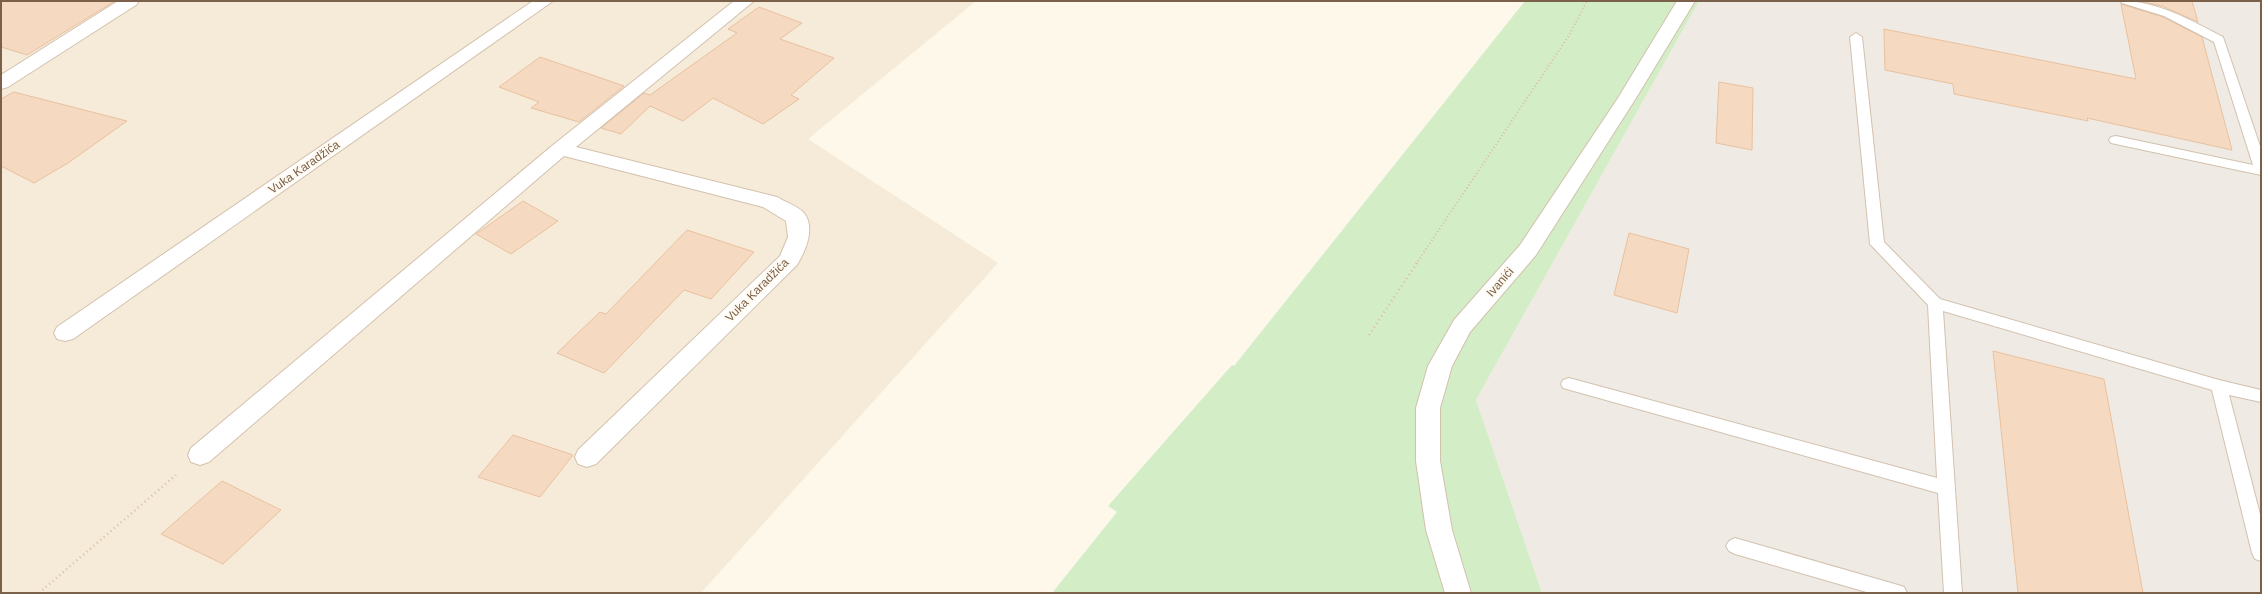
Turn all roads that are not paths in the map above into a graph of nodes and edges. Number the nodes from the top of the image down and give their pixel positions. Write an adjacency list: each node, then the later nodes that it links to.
1 (130, 1): 7 (street)
2 (544, 1): 12 (street, Vuka Karadžića)
3 (745, 1): 9 (street)
4 (1686, 1): 21 (street, Ivanići)
5 (2126, 1): 10 (lane)
6 (1856, 37): 11 (lane)
7 (1, 83)
8 (2116, 140): 10 (lane)
9 (560, 149): 16 (street); 17 (street, Vuka Karadžića)
10 (2261, 170)
11 (1935, 303): 14 (lane); 18 (lane)
12 (65, 332)
13 (1569, 384): 18 (lane)
14 (2219, 386): 15 (lane); 20 (lane)
15 (2261, 396)
16 (200, 455)
17 (587, 457)
18 (1946, 488): 23 (lane)
19 (1735, 546): 22 (lane)
20 (2261, 553)
21 (1458, 593)
22 (1898, 593)
23 (1953, 593)

